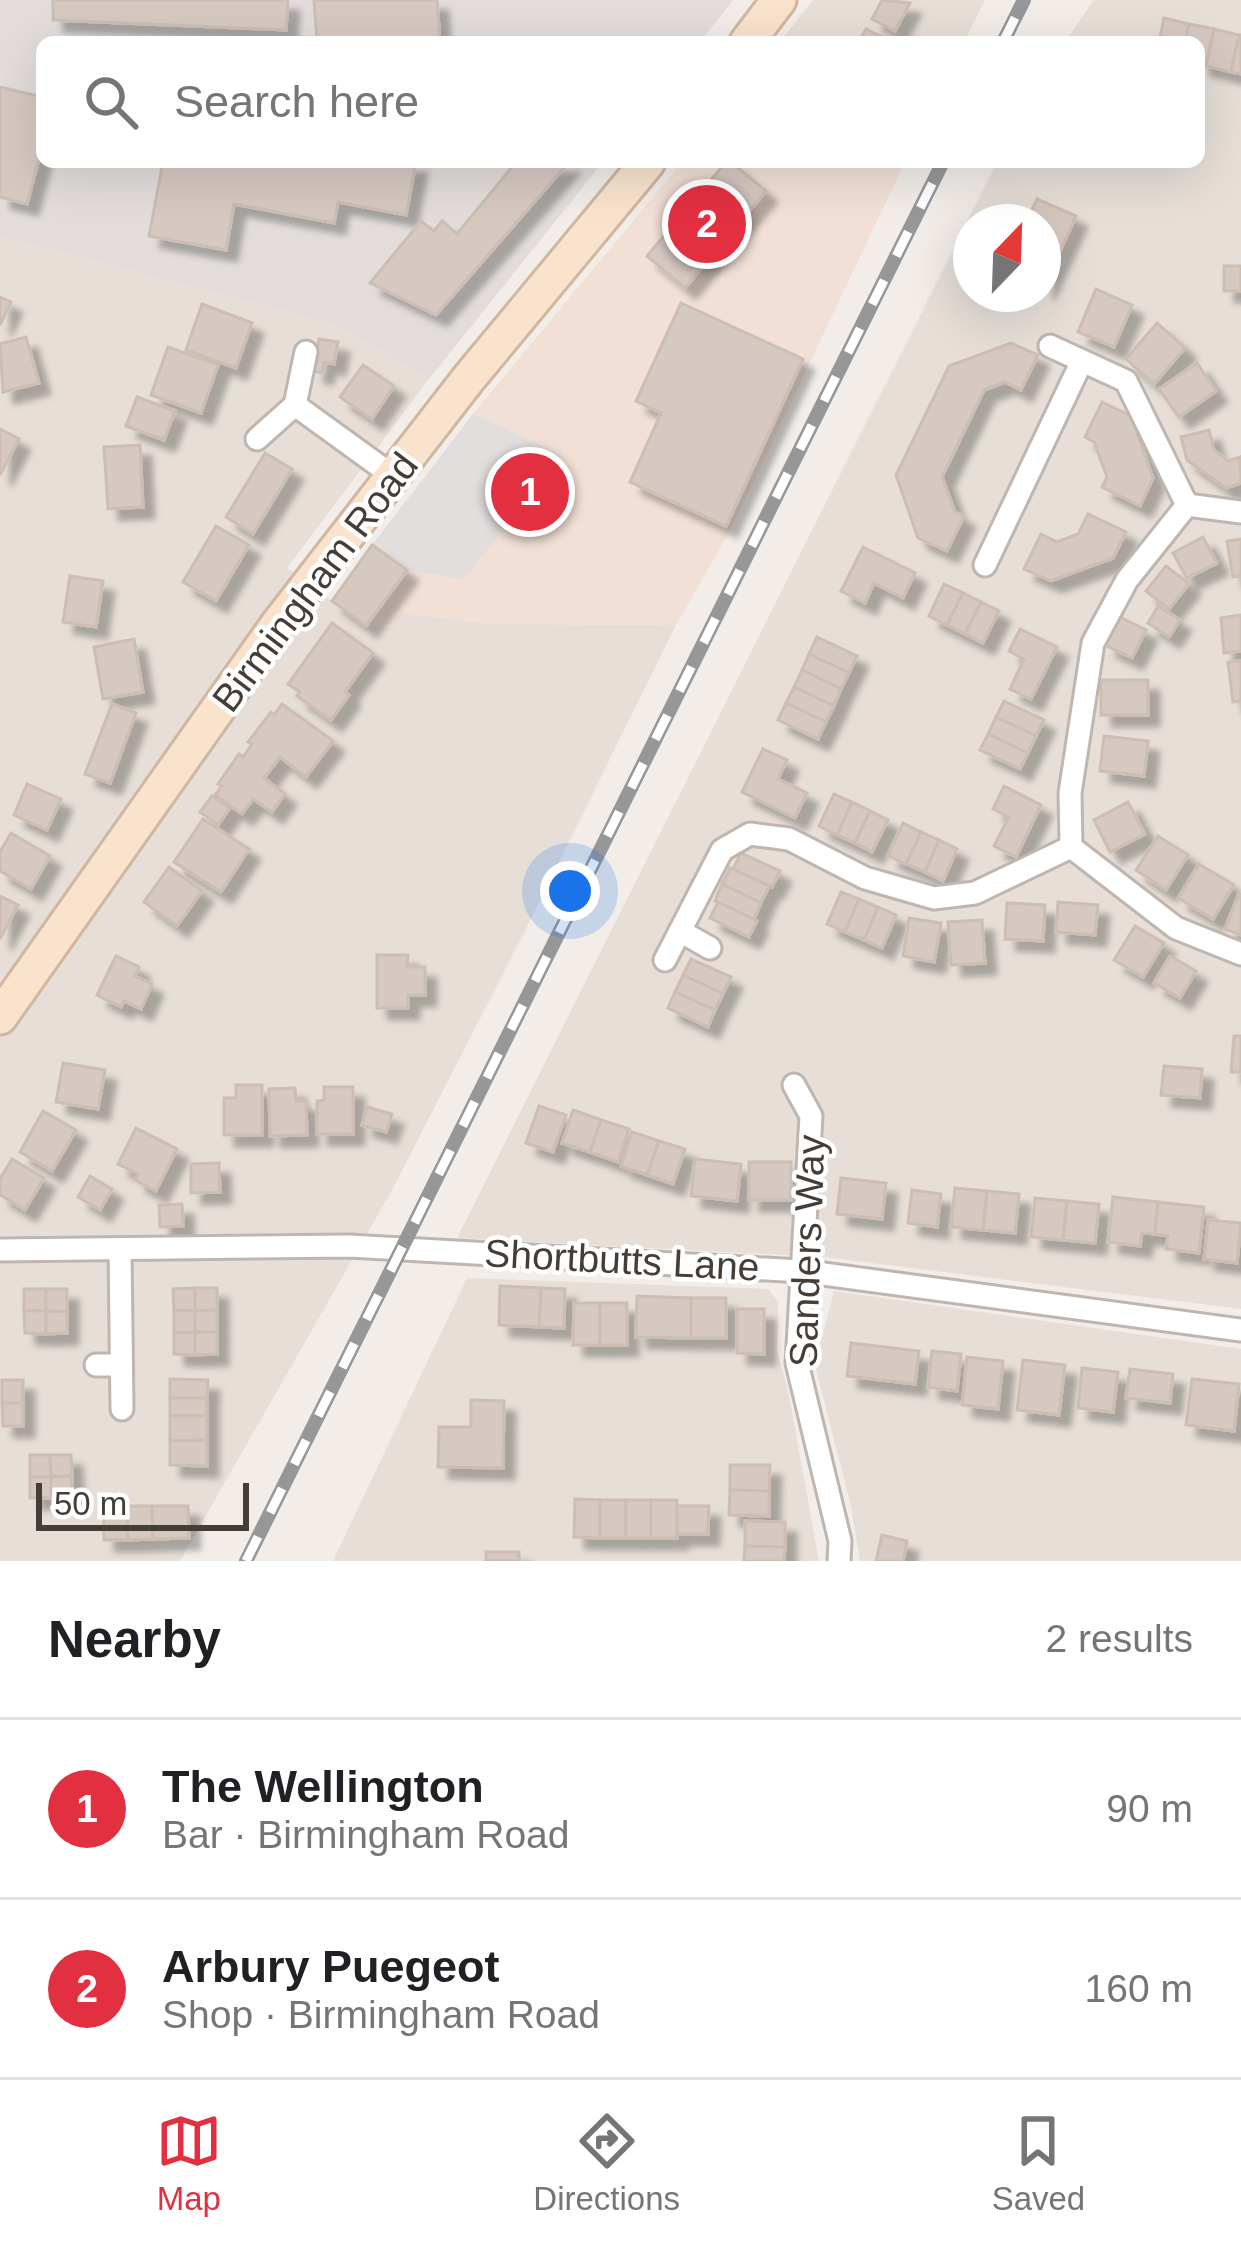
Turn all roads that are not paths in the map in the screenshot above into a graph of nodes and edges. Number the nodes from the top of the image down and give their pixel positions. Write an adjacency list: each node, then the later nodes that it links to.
1 (779, 0): 2 (street)
2 (752, 36)
3 (644, 168): 9 (street, Birmingham Road)
4 (1050, 346): 6 (street)
5 (305, 352): 7 (street)
6 (1082, 361): 10 (street); 12 (street)
7 (295, 405): 8 (street); 9 (street)
8 (257, 439)
9 (393, 476): 18 (street, Birmingham Road)
10 (1187, 505): 11 (street); 13 (street)
11 (1241, 512)
12 (986, 565)
13 (1071, 847): 14 (street); 16 (street)
14 (680, 931): 15 (street); 17 (street)
15 (710, 948)
16 (1241, 954)
17 (665, 960)
18 (0, 1016)
19 (794, 1085): 22 (street, Sanders Way)
20 (120, 1249): 21 (street, Shortbutts Lane); 22 (street, Shortbutts Lane); 25 (street)
21 (0, 1250)
22 (801, 1271): 23 (street, Shortbutts Lane); 27 (street, Sanders Way)
23 (1241, 1330)
24 (96, 1365): 25 (street)
25 (121, 1365): 26 (street)
26 (122, 1408)
27 (839, 1561)

